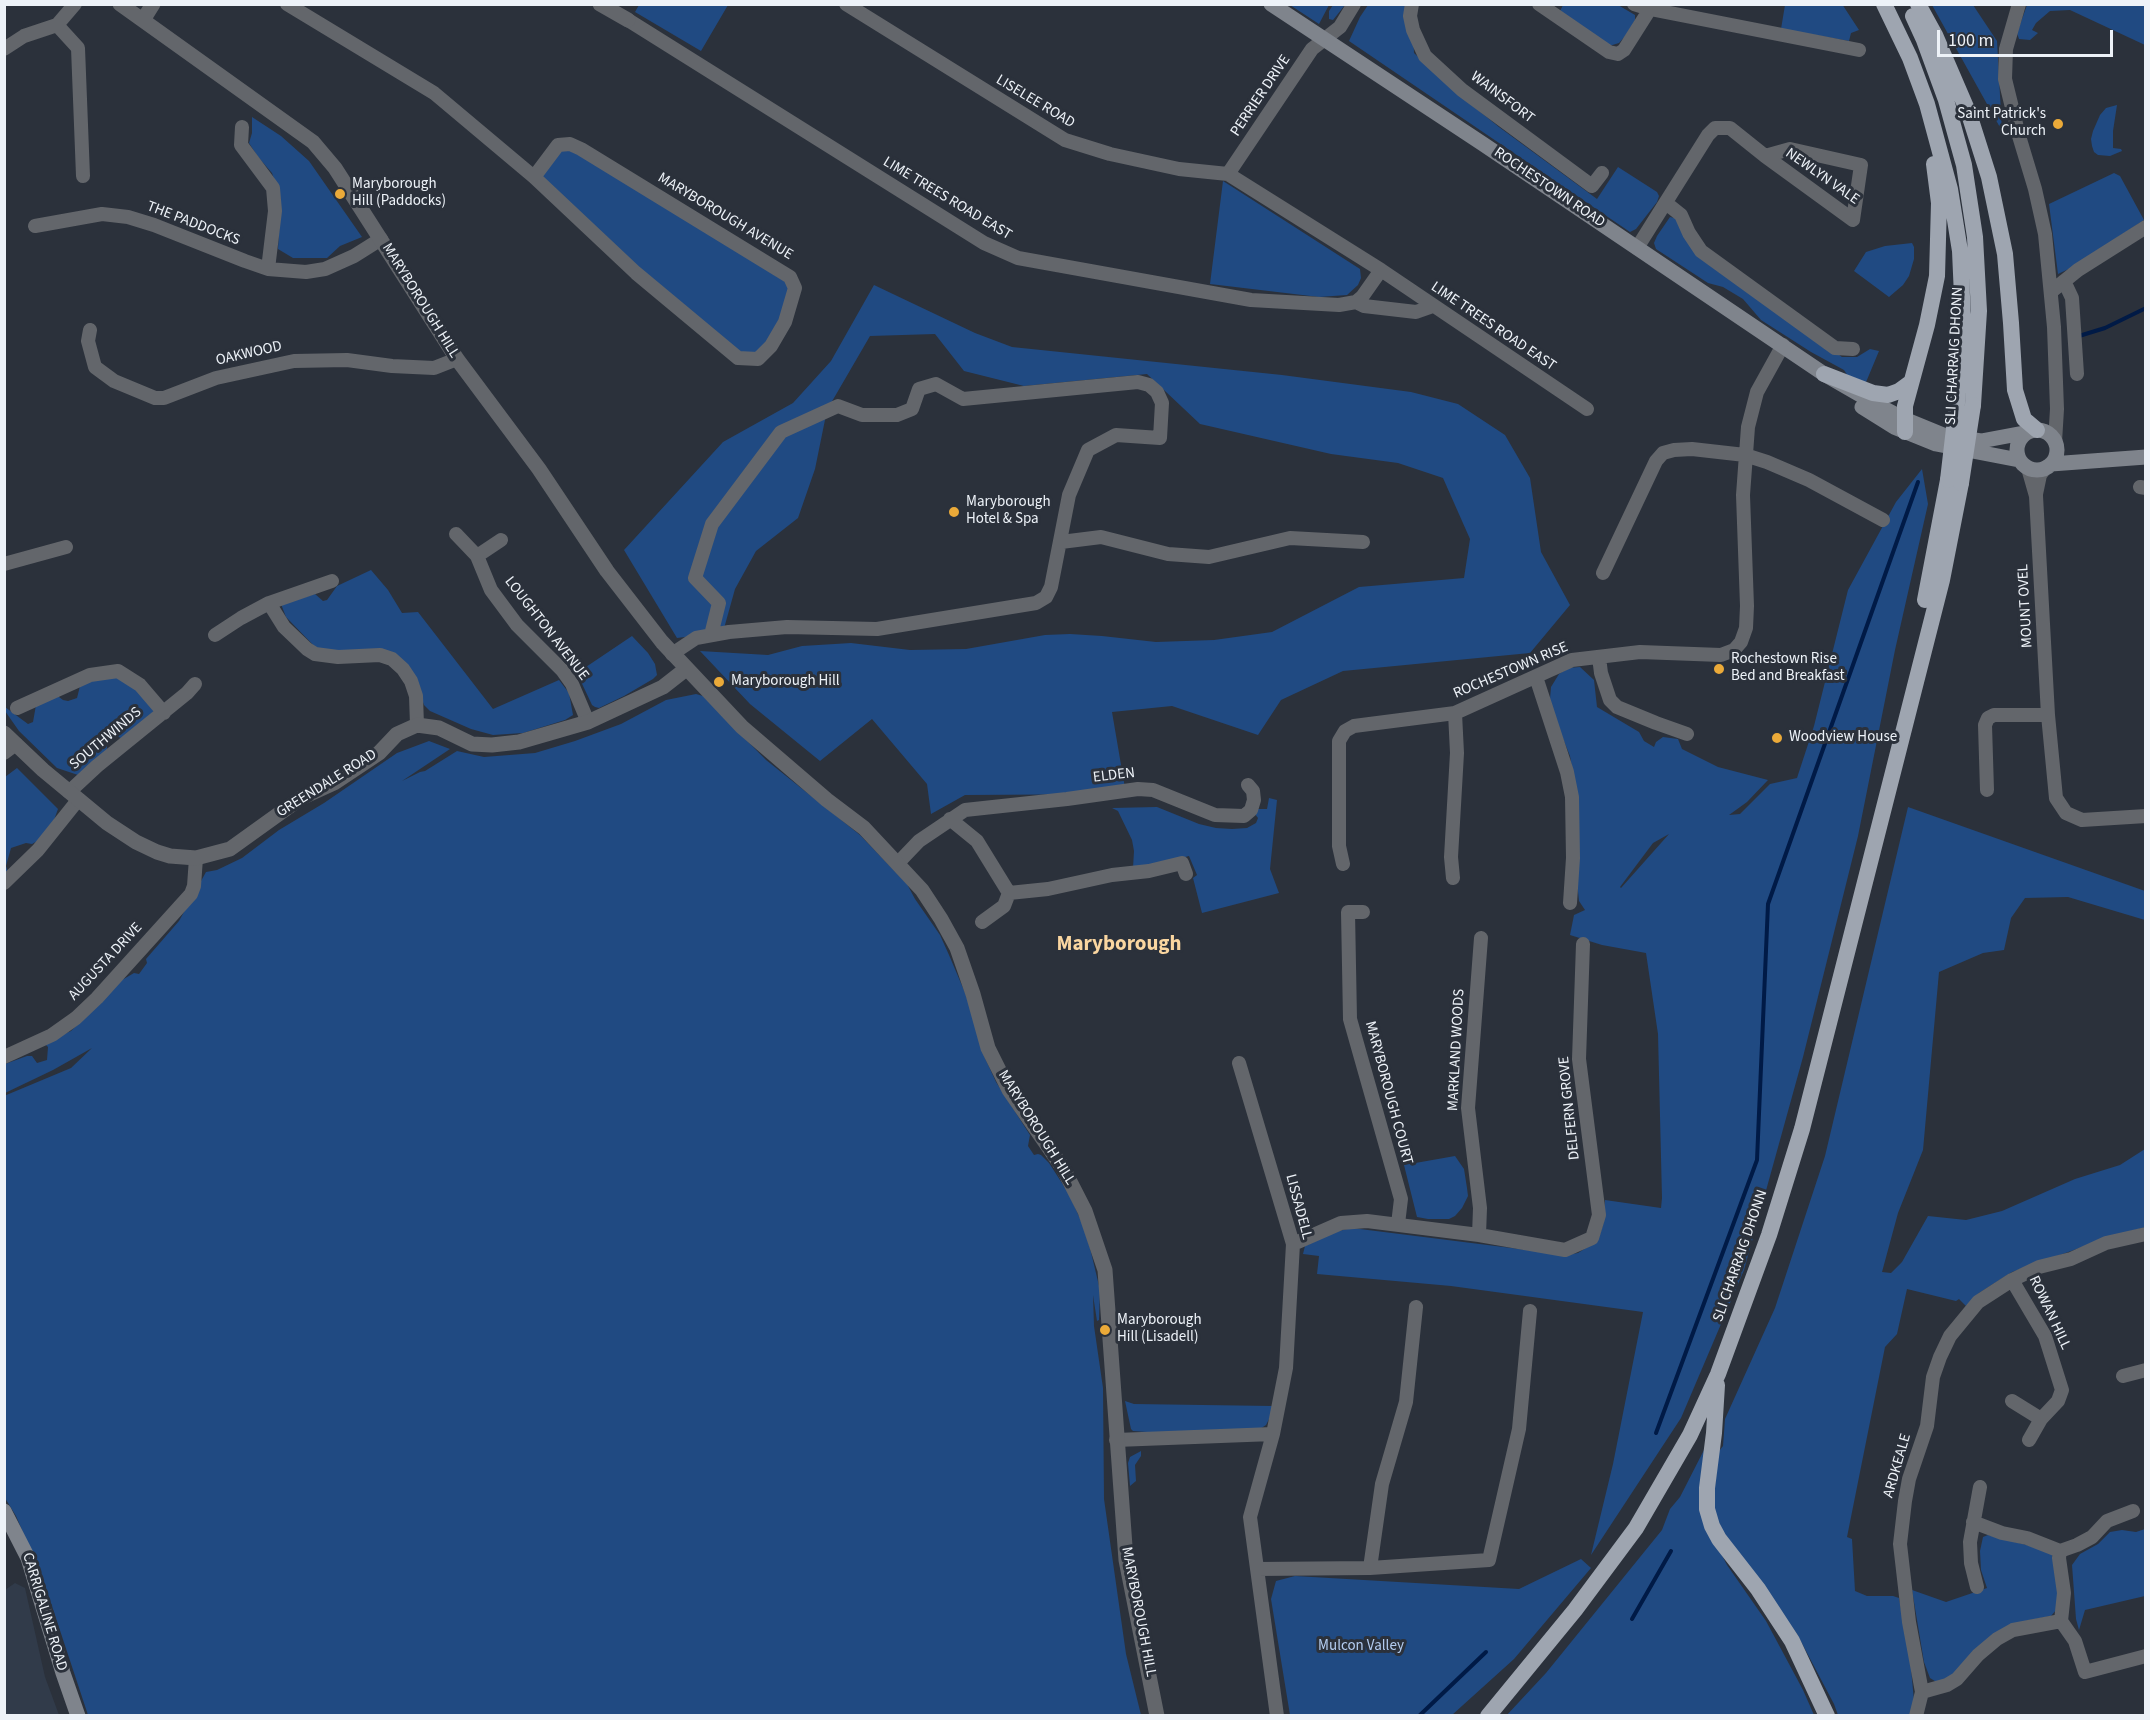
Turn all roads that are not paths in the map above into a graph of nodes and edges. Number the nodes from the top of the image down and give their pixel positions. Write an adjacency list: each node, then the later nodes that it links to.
1 (75, 4): 19 (street)
2 (120, 4): 18 (street, MARYBOROUGH HILL)
3 (153, 4): 18 (street)
4 (287, 4): 29 (street, MARYBOROUGH AVENUE)
5 (600, 4): 17 (street)
6 (846, 4): 27 (street, LISELEE ROAD)
7 (1271, 4): 20 (main road, ROCHESTOWN ROAD)
8 (1354, 4): 20 (street, PERRIER DRIVE)
9 (1412, 4): 26 (street, WAINSFORT)
10 (1634, 4): 16 (street)
11 (1884, 4): 23 (highway, SLI CHARRAIG DHONN)
12 (1907, 4): 48 (highway, SLI CHARRAIG DHONN)
13 (1917, 4): 52 (highway)
14 (2019, 4): 38 (street)
15 (1545, 6): 16 (street)
16 (1650, 9): 22 (street)
17 (628, 14): 39 (street, LIME TREES ROAD EAST)
18 (143, 20): 33 (street, MARYBOROUGH HILL)
19 (57, 24): 21 (street); 28 (street)
20 (1324, 38): 27 (street, PERRIER DRIVE); 34 (main road, ROCHESTOWN ROAD)
21 (4, 49)
22 (1859, 50)
23 (1928, 104): 47 (highway); 48 (highway, SLI CHARRAIG DHONN)
24 (242, 127): 35 (street)
25 (1765, 156): 25 (street, NEWLYN VALE); 30 (street, NEWLYN VALE)
26 (1602, 173)
27 (1228, 174): 36 (street, LIME TREES ROAD EAST)
28 (83, 176)
29 (534, 177): 29 (street, MARYBOROUGH AVENUE)
30 (1666, 203): 34 (street, NEWLYN VALE); 43 (street)
31 (35, 226): 35 (street, THE PADDOCKS)
32 (2145, 227): 37 (street)
33 (381, 239): 35 (street, THE PADDOCKS); 44 (street, MARYBOROUGH HILL)
34 (1637, 248): 42 (main road, ROCHESTOWN ROAD)
35 (268, 268)
36 (1381, 270): 39 (street); 40 (street, LIME TREES ROAD EAST)
37 (2064, 281): 38 (street); 46 (street)
38 (2052, 291): 50 (street)
39 (1356, 302): 40 (street, LIME TREES ROAD EAST)
40 (1433, 306): 49 (street, LIME TREES ROAD EAST)
41 (90, 330): 44 (street, OAKWOOD)
42 (1783, 345): 45 (main road, ROCHESTOWN ROAD); 54 (street, ROCHESTOWN RISE)
43 (1853, 349)
44 (457, 359): 73 (street, MARYBOROUGH HILL)
45 (1824, 374): 47 (highway); 51 (main road, ROCHESTOWN ROAD)
46 (2077, 374)
47 (1910, 383): 51 (highway)
48 (1965, 404): 114 (highway, SLI CHARRAIG DHONN, bridge)
49 (1587, 410)
50 (2057, 410): 52 (street); 53 (street)
51 (1905, 425): 52 (main road, ROCHESTOWN ROAD); 57 (main road, ROCHESTOWN ROAD)
52 (2036, 431): 53 (main road); 57 (main road)
53 (2055, 443): 56 (main road); 58 (main road)
54 (1745, 455): 60 (street); 68 (street); 74 (street, ROCHESTOWN RISE)
55 (2145, 457): 56 (main road)
56 (2106, 459): 58 (main road)
57 (2024, 464): 58 (main road); 59 (street, MOUNT OVEL)
58 (2048, 465): 59 (street, MOUNT OVEL)
59 (2036, 496): 81 (street, MOUNT OVEL)
60 (1883, 520)
61 (456, 534): 66 (street, LOUGHTON AVENUE)
62 (501, 540): 66 (street)
63 (1061, 542): 64 (street); 72 (street); 72 (street)
64 (1363, 542)
65 (66, 547): 67 (street)
66 (477, 556): 82 (street, LOUGHTON AVENUE)
67 (4, 564)
68 (1603, 573)
69 (332, 581): 70 (street)
70 (269, 603): 71 (street); 83 (street)
71 (215, 635)
72 (711, 635): 73 (street)
73 (672, 654): 75 (street, MARYBOROUGH HILL)
74 (1599, 657): 76 (street, ROCHESTOWN RISE); 85 (street)
75 (686, 669): 82 (street); 93 (street, MARYBOROUGH HILL)
76 (1536, 677): 80 (street, ROCHESTOWN RISE); 99 (street)
77 (195, 684): 79 (street, SOUTHWINDS)
78 (17, 708): 79 (street, SOUTHWINDS)
79 (164, 713): 89 (street, SOUTHWINDS)
80 (1455, 713): 94 (street, ROCHESTOWN RISE); 96 (street)
81 (2048, 715): 88 (street); 90 (street, MOUNT OVEL)
82 (588, 722): 83 (street)
83 (417, 725): 92 (street, GREENDALE ROAD)
84 (4, 733): 86 (street, GREENDALE ROAD)
85 (1687, 734)
86 (10, 748): 89 (street, GREENDALE ROAD)
87 (1248, 784): 91 (street, ELDEN)
88 (1987, 790)
89 (74, 796): 92 (street, GREENDALE ROAD); 97 (street)
90 (2145, 816)
91 (950, 819): 93 (street, ELDEN); 98 (street)
92 (196, 858): 104 (street, AUGUSTA DRIVE)
93 (898, 863): 119 (street, MARYBOROUGH HILL)
94 (1343, 864)
95 (1186, 874): 98 (street)
96 (1453, 878)
97 (4, 883)
98 (1009, 893): 101 (street)
99 (1570, 903)
100 (1363, 912): 106 (street, MARYBOROUGH COURT)
101 (982, 922)
102 (1481, 938): 108 (street, MARKLAND WOODS)
103 (1583, 944): 108 (street, DELFERN GROVE)
104 (4, 1057)
105 (1239, 1064): 109 (street, LISSADELL)
106 (1398, 1224): 108 (street); 109 (street)
107 (2145, 1234): 110 (street, ROWAN HILL)
108 (1479, 1235)
109 (1293, 1244): 118 (street, LISSADELL)
110 (2012, 1280): 117 (street, ROWAN HILL); 132 (street, ARDKEALE)
111 (1416, 1306): 126 (street)
112 (1530, 1311): 126 (street)
113 (2145, 1370): 115 (street)
114 (1718, 1374): 131 (highway, SLI CHARRAIG DHONN); 138 (highway)
115 (2123, 1376)
116 (2012, 1401): 117 (street)
117 (2041, 1419): 120 (street)
118 (1273, 1434): 119 (street); 127 (street, LISSADELL)
119 (1116, 1440): 134 (street, MARYBOROUGH HILL)
120 (2029, 1440)
121 (1980, 1487): 124 (street)
122 (4, 1511): 133 (main road, CARRIGALINE ROAD)
123 (2133, 1511): 125 (street)
124 (1973, 1522): 125 (street); 128 (street)
125 (2060, 1551): 129 (street)
126 (1370, 1568): 127 (street)
127 (1257, 1569): 135 (street, LISSADELL)
128 (1977, 1587)
129 (2061, 1621): 130 (street); 132 (street)
130 (2145, 1656)
131 (1510, 1689): 136 (highway); 137 (highway, SLI CHARRAIG DHONN)
132 (1922, 1692): 139 (street, ARDKEALE)
133 (78, 1716)
134 (1157, 1716)
135 (1277, 1716)
136 (1479, 1716)
137 (1488, 1716)
138 (1827, 1716)
139 (1916, 1716)

